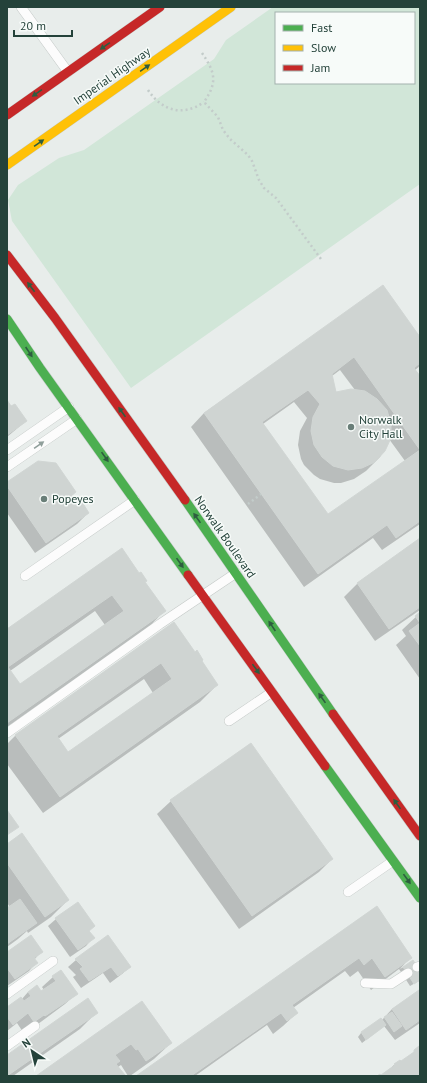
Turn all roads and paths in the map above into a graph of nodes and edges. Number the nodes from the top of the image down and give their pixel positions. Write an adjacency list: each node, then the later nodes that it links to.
1 (21, 7): 5 (lane)
2 (160, 7): 5 (main road, one-way to 5)
3 (231, 7): 4 (main road, Imperial Highway)
4 (190, 36): 6 (main road, Imperial Highway, one-way to 4); 7 (path)
5 (68, 72): 8 (main road, one-way to 8)
6 (136, 74): 7 (path); 9 (main road, Imperial Highway, one-way to 6)
7 (204, 102): 11 (path)
8 (7, 115)
9 (7, 165)
10 (7, 254): 22 (main road, Norwalk Boulevard, one-way to 10)
11 (321, 259)
12 (7, 319): 13 (main road)
13 (18, 335): 14 (lane); 15 (main road, one-way to 15)
14 (7, 341)
15 (69, 407): 16 (main road); 17 (lane)
16 (77, 419): 18 (lane, one-way to 16); 20 (main road, one-way to 20)
17 (7, 450)
18 (7, 467)
19 (261, 494): 21 (path)
20 (135, 500): 23 (lane); 24 (main road, one-way to 24)
21 (248, 504)
22 (236, 573): 24 (lane); 28 (main road, Norwalk Boulevard, one-way to 22)
23 (25, 576)
24 (203, 595): 25 (main road, one-way to 25); 27 (lane)
25 (272, 692): 26 (lane); 29 (main road)
26 (229, 721)
27 (7, 733)
28 (420, 836)
29 (393, 861): 30 (lane); 31 (main road, one-way to 31)
30 (348, 892)
31 (420, 898)
32 (53, 961): 35 (lane)
33 (408, 973): 34 (lane)
34 (365, 983)
35 (7, 994)
36 (35, 1026): 37 (lane)
37 (7, 1046)

